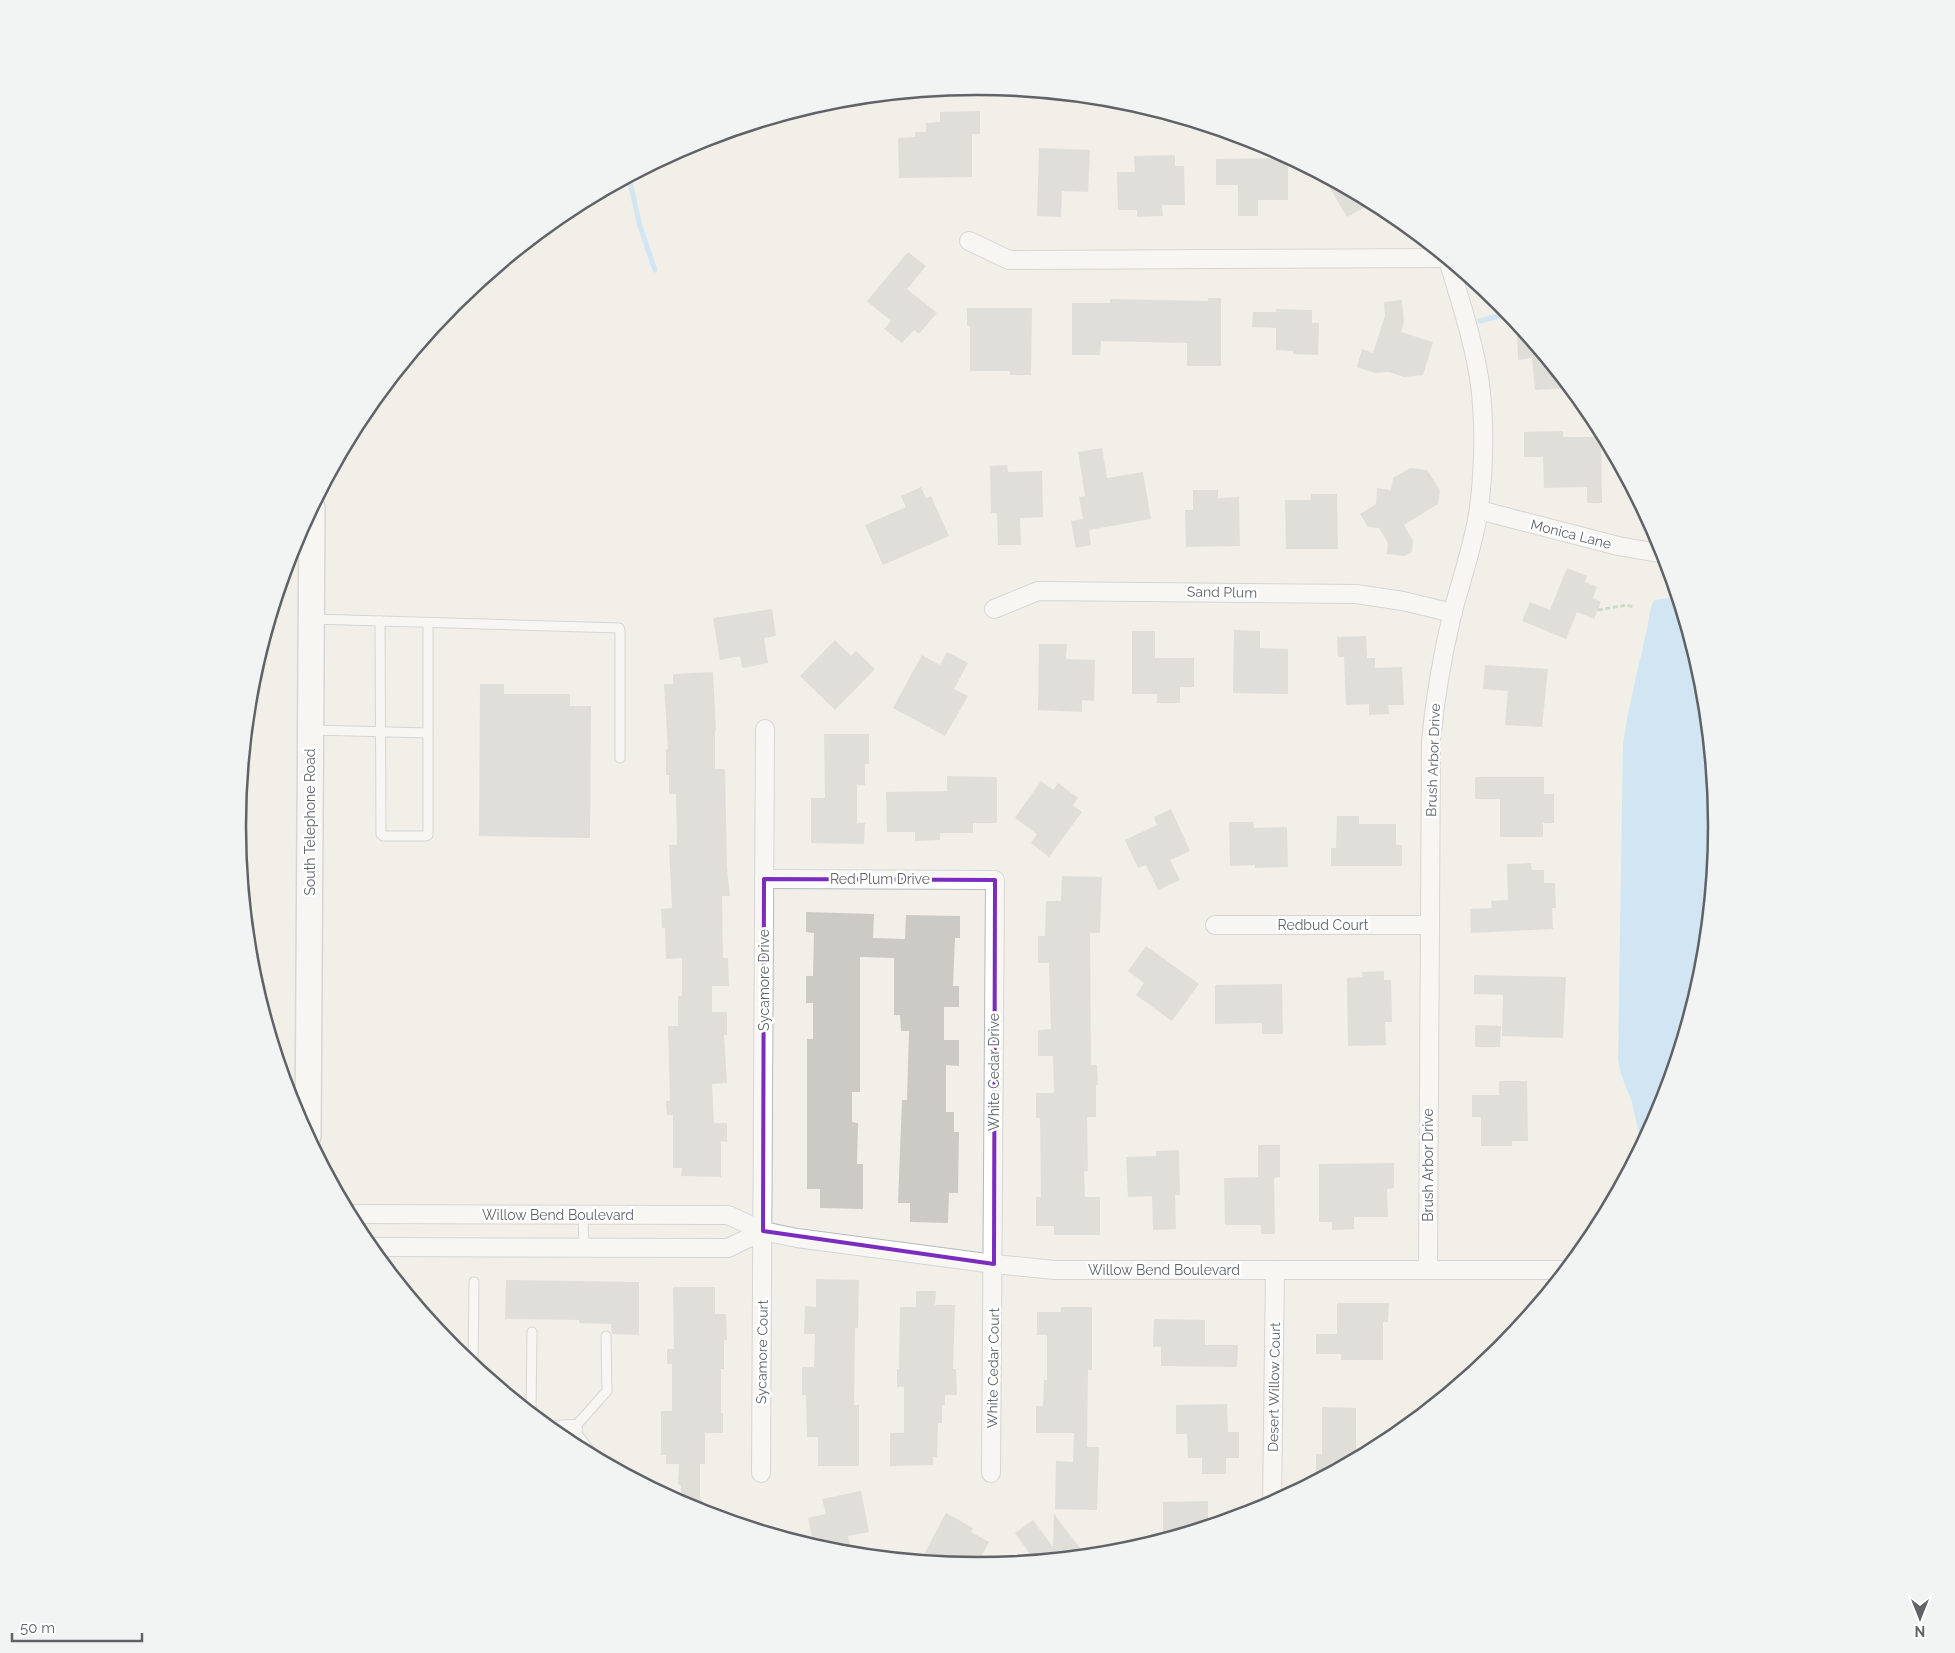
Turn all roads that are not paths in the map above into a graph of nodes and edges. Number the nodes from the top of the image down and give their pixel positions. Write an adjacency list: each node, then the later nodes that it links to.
1 (969, 241): 2 (street)
2 (1439, 259)
3 (1450, 269): 4 (street, Brush Arbor Drive)
4 (1479, 510): 6 (street, Monica Lane); 8 (street, Brush Arbor Drive)
5 (312, 524): 9 (main road, South Telephone Road)
6 (1655, 552)
7 (994, 609): 8 (street, Sand Plum)
8 (1453, 613): 20 (street, Brush Arbor Drive)
9 (311, 619): 10 (lane); 12 (main road, South Telephone Road)
10 (380, 621): 11 (lane); 14 (lane)
11 (428, 623): 15 (lane); 16 (lane)
12 (311, 730): 14 (lane); 21 (main road, South Telephone Road)
13 (765, 730): 17 (street, Sycamore Drive)
14 (380, 732): 15 (lane); 15 (lane)
15 (428, 733)
16 (620, 758)
17 (764, 879): 18 (street, Red Plum Drive); 24 (street, Sycamore Drive)
18 (995, 880): 27 (street, White Cedar Drive)
19 (1215, 925): 20 (street, Redbud Court)
20 (1430, 925): 29 (street, Brush Arbor Drive)
21 (308, 1120)
22 (357, 1214): 23 (street, Willow Bend Boulevard)
23 (583, 1215): 24 (street, Willow Bend Boulevard); 25 (lane)
24 (763, 1232): 25 (street); 27 (street, Willow Bend Boulevard); 39 (street, Sycamore Court)
25 (584, 1246): 26 (street)
26 (379, 1247)
27 (994, 1264): 28 (street, Willow Bend Boulevard); 40 (street, White Cedar Court)
28 (1275, 1270): 29 (street, Willow Bend Boulevard); 41 (street, Desert Willow Court)
29 (1428, 1270): 30 (street, Willow Bend Boulevard)
30 (1559, 1270)
31 (474, 1282): 34 (lane)
32 (532, 1332): 35 (lane)
33 (606, 1336): 37 (lane)
34 (474, 1357)
35 (531, 1406)
36 (564, 1430): 37 (street)
37 (573, 1430): 38 (lane)
38 (583, 1442)
39 (761, 1473)
40 (991, 1473)
41 (1272, 1495)

